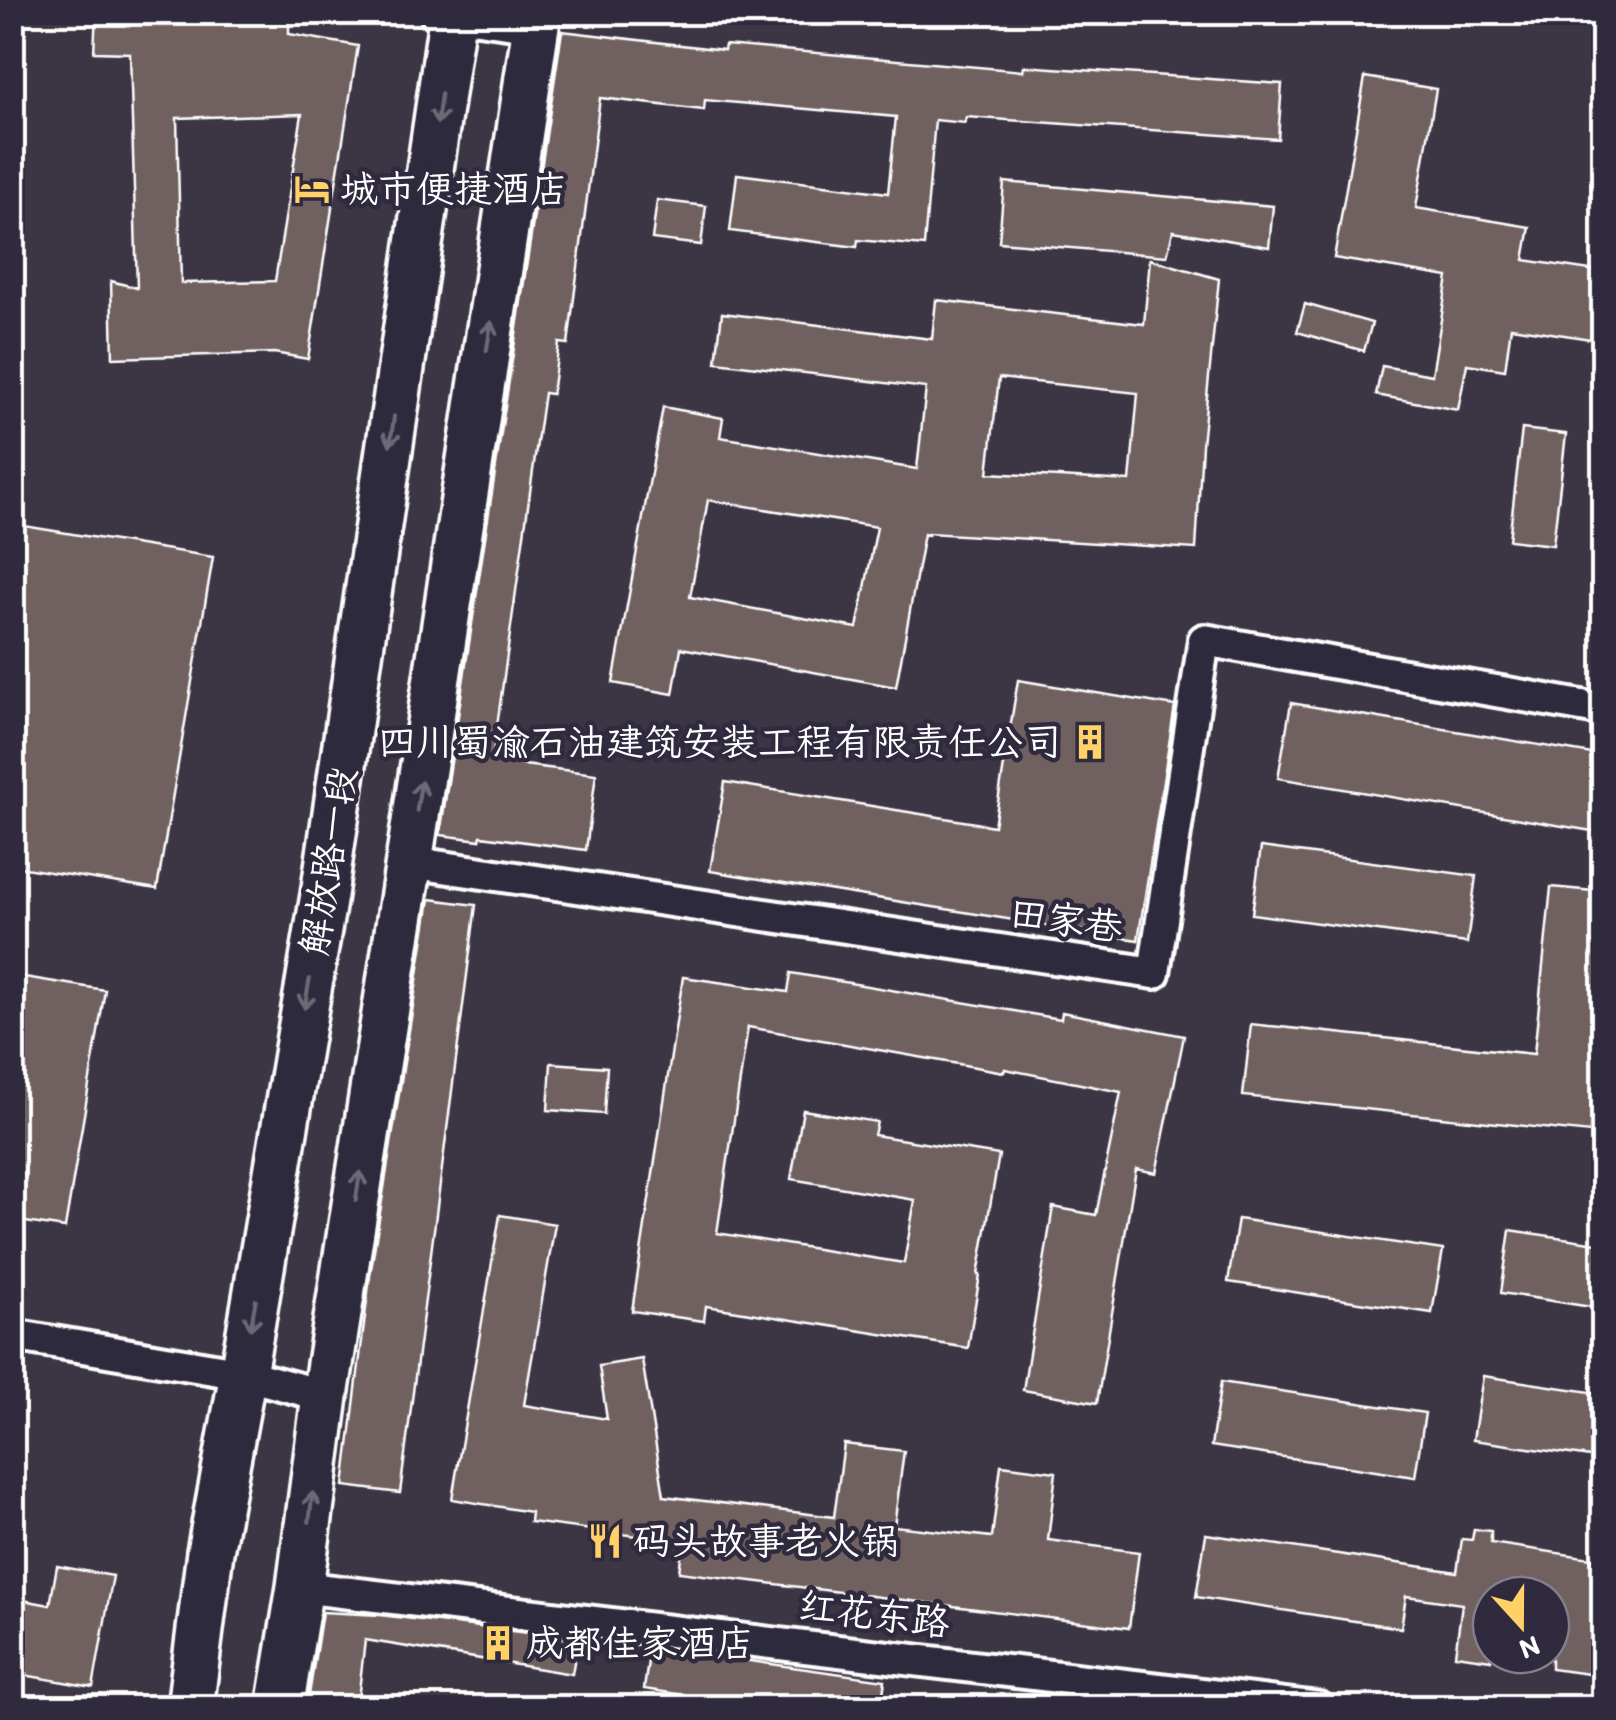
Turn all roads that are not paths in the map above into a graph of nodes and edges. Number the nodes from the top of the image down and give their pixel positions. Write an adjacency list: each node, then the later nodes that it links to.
1 (447, 13): 2 (street); 6 (main road, 解放路一段, one-way to 6)
2 (537, 19): 4 (main road, one-way to 2)
3 (1604, 710): 4 (street, 田家巷)
4 (409, 862): 7 (main road, one-way to 4)
5 (12, 1334): 6 (street)
6 (243, 1374): 7 (street); 9 (main road, 解放路一段)
7 (326, 1396): 8 (main road, one-way to 7)
8 (300, 1587): 10 (main road); 11 (street, 红花东路)
9 (190, 1708)
10 (280, 1708)
11 (1320, 1708)

